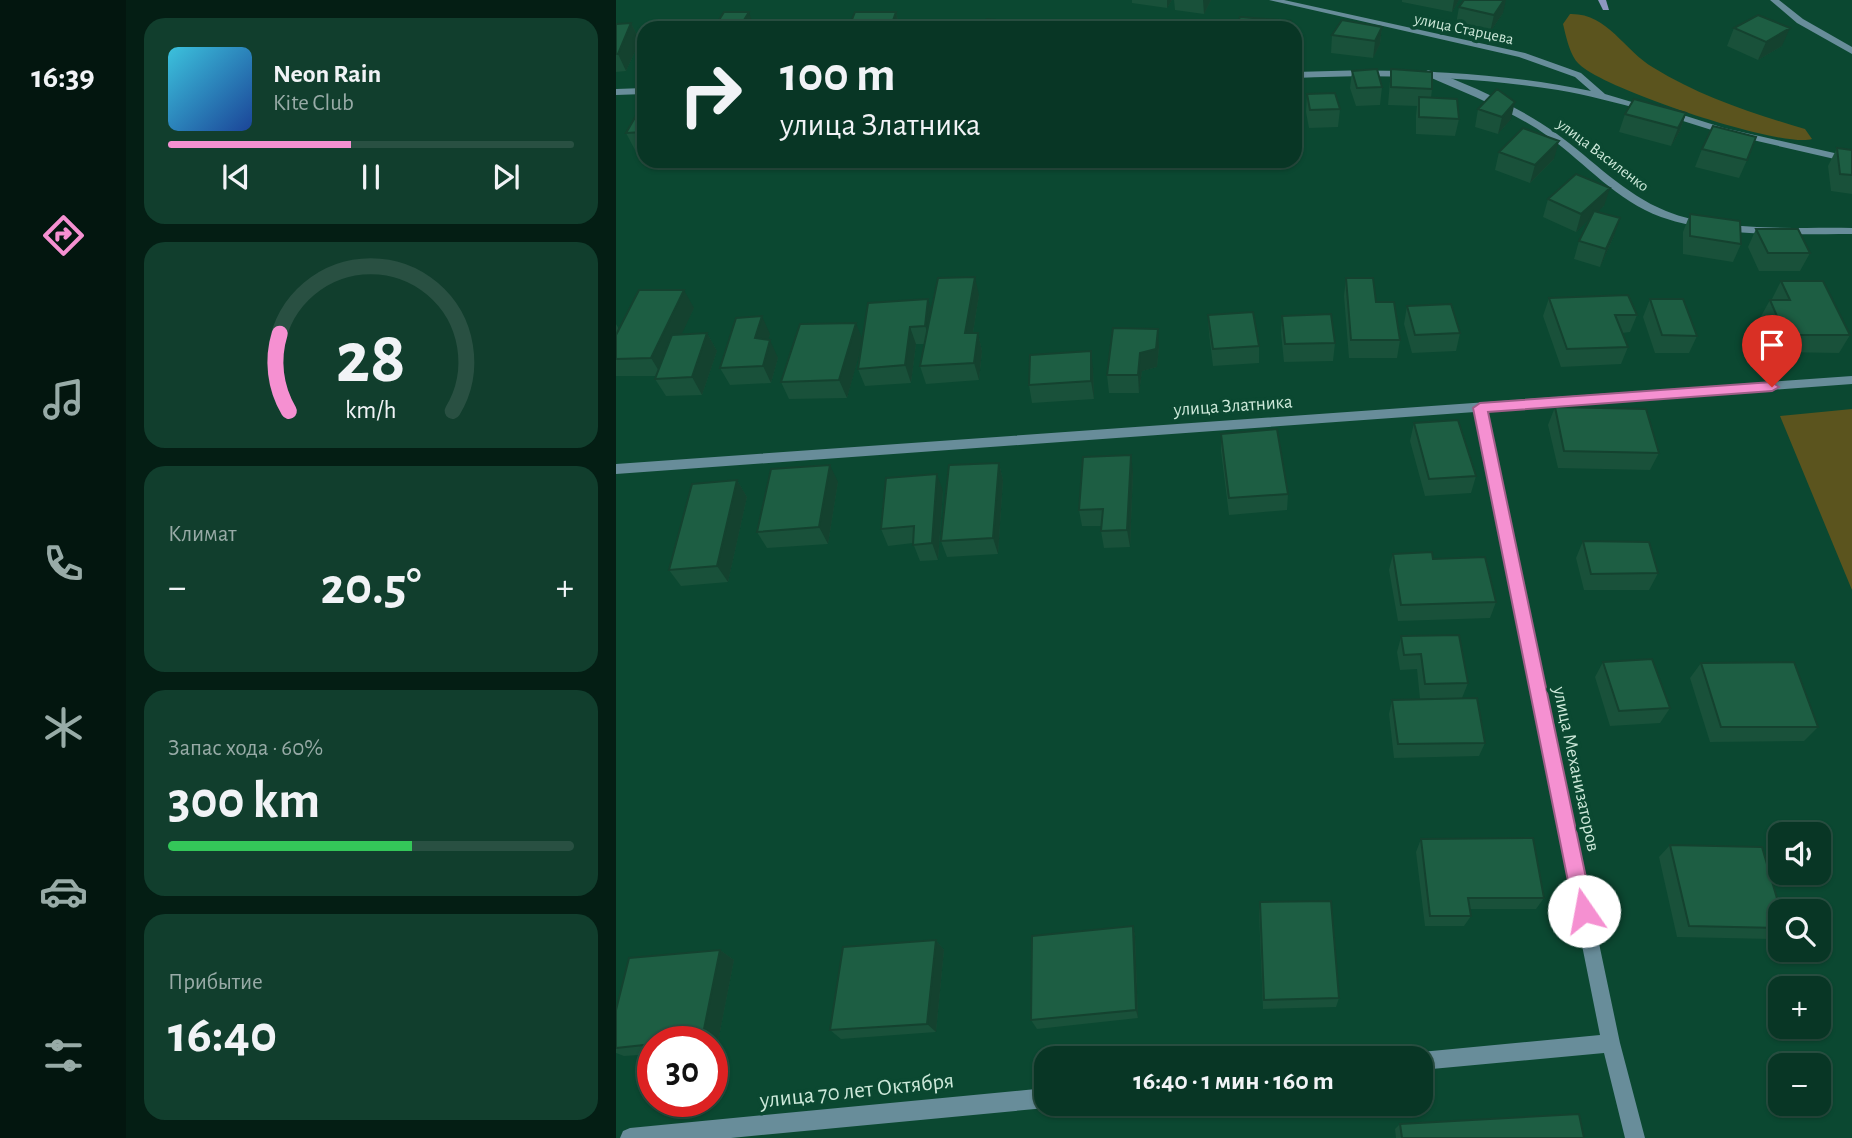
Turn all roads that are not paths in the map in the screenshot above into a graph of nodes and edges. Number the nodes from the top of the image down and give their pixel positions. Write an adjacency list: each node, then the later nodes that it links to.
1 (1273, 0): 8 (street, улица Старцева)
2 (1774, 0): 3 (street)
3 (1852, 51)
4 (1428, 73): 5 (street, улица Василенко); 8 (street, улица Василенко); 10 (street, улица Василенко)
5 (1302, 75)
6 (637, 91): 7 (street)
7 (616, 92)
8 (1600, 94): 9 (street, улица Василенко)
9 (1852, 160)
10 (1852, 231)
11 (1852, 380): 12 (street, улица Златника)
12 (1480, 408): 13 (street, улица Златника); 14 (street, улица Механизаторов)
13 (616, 469)
14 (1611, 1043): 15 (street); 18 (street, улица Механизаторов)
15 (1433, 1061)
16 (1034, 1099): 17 (street, улица 70 лет Октября)
17 (630, 1138)
18 (1635, 1138)

